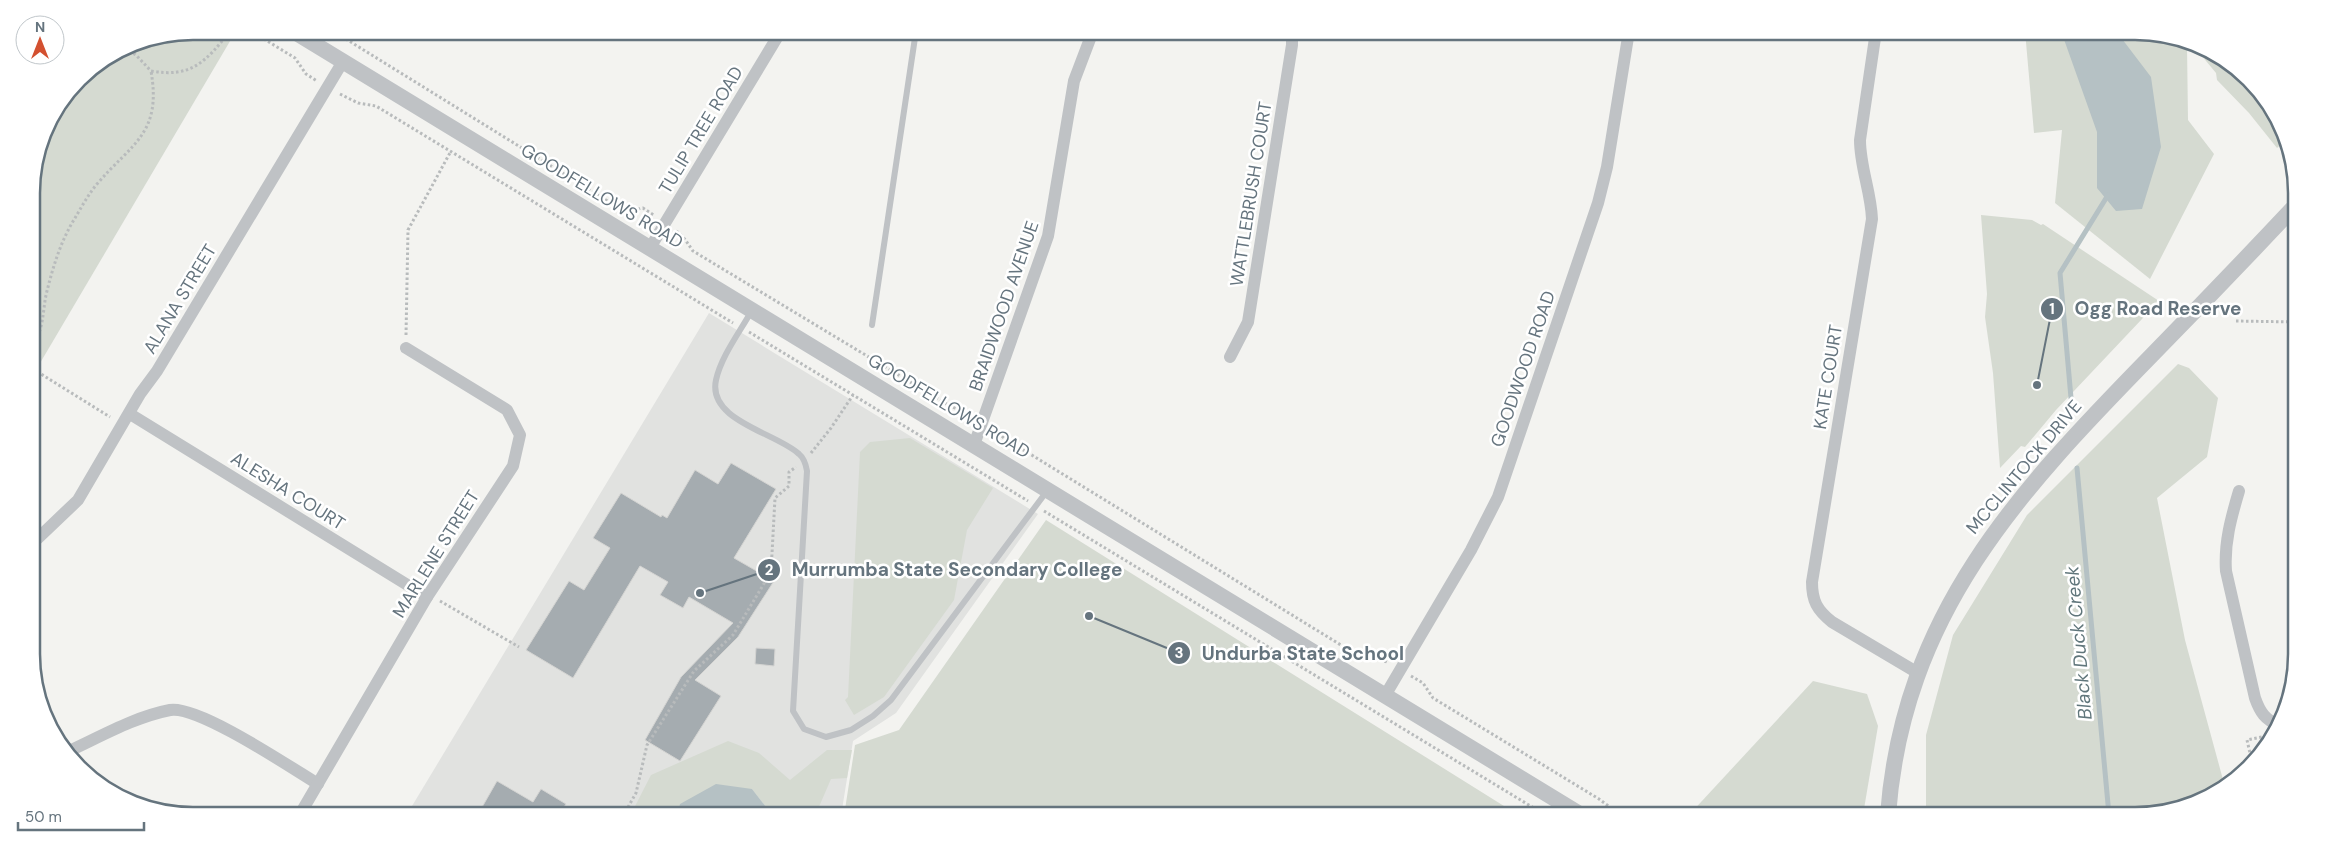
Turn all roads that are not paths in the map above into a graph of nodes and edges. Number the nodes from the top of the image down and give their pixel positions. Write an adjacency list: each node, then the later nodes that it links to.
1 (307, 40): 8 (street, GOODFELLOWS ROAD)
2 (776, 40): 10 (street, TULIP TREE ROAD)
3 (915, 40): 12 (lane)
4 (1090, 40): 16 (street, BRAIDWOOD AVENUE)
5 (1292, 40): 14 (street, WATTLEBRUSH COURT)
6 (1628, 40): 22 (street, GOODWOOD ROAD)
7 (1875, 40): 21 (street, KATE COURT)
8 (342, 63): 10 (street, GOODFELLOWS ROAD); 15 (street, ALANA STREET)
9 (2288, 213): 21 (street, MCCLINTOCK DRIVE)
10 (650, 248): 11 (street, GOODFELLOWS ROAD)
11 (752, 310): 16 (street, GOODFELLOWS ROAD); 17 (lane)
12 (872, 325)
13 (406, 348): 20 (street, MARLENE STREET)
14 (1230, 357)
15 (130, 414): 19 (street, ALANA STREET); 20 (street, ALESHA COURT)
16 (974, 445): 17 (street, GOODFELLOWS ROAD)
17 (1048, 490): 22 (street, GOODFELLOWS ROAD)
18 (2239, 491): 23 (street)
19 (40, 536)
20 (427, 597): 25 (street, MARLENE STREET)
21 (1918, 673): 28 (street, MCCLINTOCK DRIVE)
22 (1386, 694): 27 (street, GOODFELLOWS ROAD)
23 (2272, 722)
24 (73, 749): 25 (street)
25 (318, 784): 26 (street, MARLENE STREET)
26 (304, 807)
27 (1569, 807)
28 (1889, 807)

